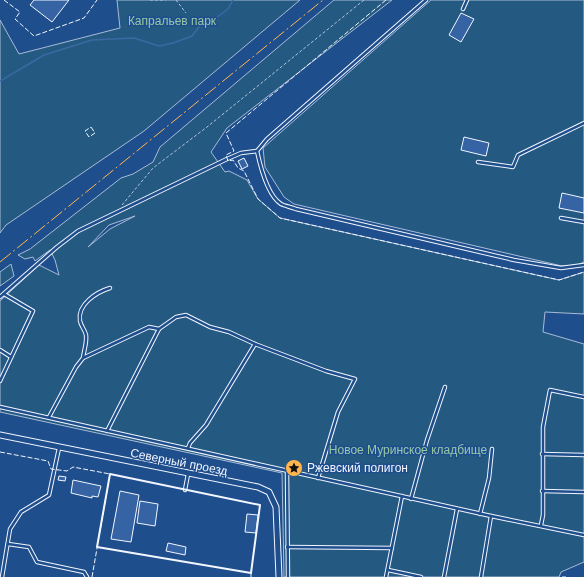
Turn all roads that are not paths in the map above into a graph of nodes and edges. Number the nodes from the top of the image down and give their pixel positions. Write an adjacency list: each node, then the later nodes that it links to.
1 (426, 0): 5 (lane)
2 (467, 0): 3 (lane)
3 (463, 9)
4 (584, 123): 6 (lane)
5 (257, 151): 9 (lane); 11 (lane)
6 (478, 162)
7 (561, 218): 8 (lane)
8 (584, 222)
9 (584, 265)
10 (110, 288): 17 (lane)
11 (4, 294): 12 (lane); 16 (lane)
12 (0, 297)
13 (159, 329): 14 (lane); 17 (lane); 23 (lane)
14 (255, 344): 26 (lane); 32 (lane)
15 (0, 350): 16 (lane)
16 (11, 356): 18 (lane)
17 (83, 358): 22 (lane)
18 (0, 381)
19 (445, 387): 37 (lane)
20 (584, 396): 28 (lane)
21 (0, 406): 22 (lane)
22 (49, 417): 23 (lane)
23 (107, 431): 26 (lane)
24 (0, 435): 25 (street, Северный проезд)
25 (59, 447): 31 (street, Северный проезд); 43 (lane)
26 (188, 448): 30 (lane)
27 (492, 449): 39 (lane)
28 (542, 454): 29 (lane); 34 (lane)
29 (584, 455)
30 (287, 471): 32 (lane); 44 (lane)
31 (188, 474): 33 (lane); 49 (street, Северный проезд)
32 (318, 478): 36 (lane)
33 (185, 490)
34 (542, 491): 35 (lane); 41 (lane)
35 (584, 492)
36 (402, 496): 37 (lane); 45 (lane)
37 (411, 499): 38 (lane)
38 (457, 509): 39 (lane); 53 (lane)
39 (480, 514): 40 (lane)
40 (491, 516): 41 (lane); 54 (lane)
41 (541, 525): 42 (lane)
42 (584, 535)
43 (8, 544): 47 (lane); 48 (lane)
44 (287, 547): 45 (lane); 50 (lane)
45 (392, 548): 46 (lane)
46 (388, 570): 51 (lane); 52 (lane)
47 (2, 577)
48 (87, 577)
49 (279, 577)
50 (288, 577)
51 (386, 577)
52 (422, 577)
53 (444, 577)
54 (481, 577)

